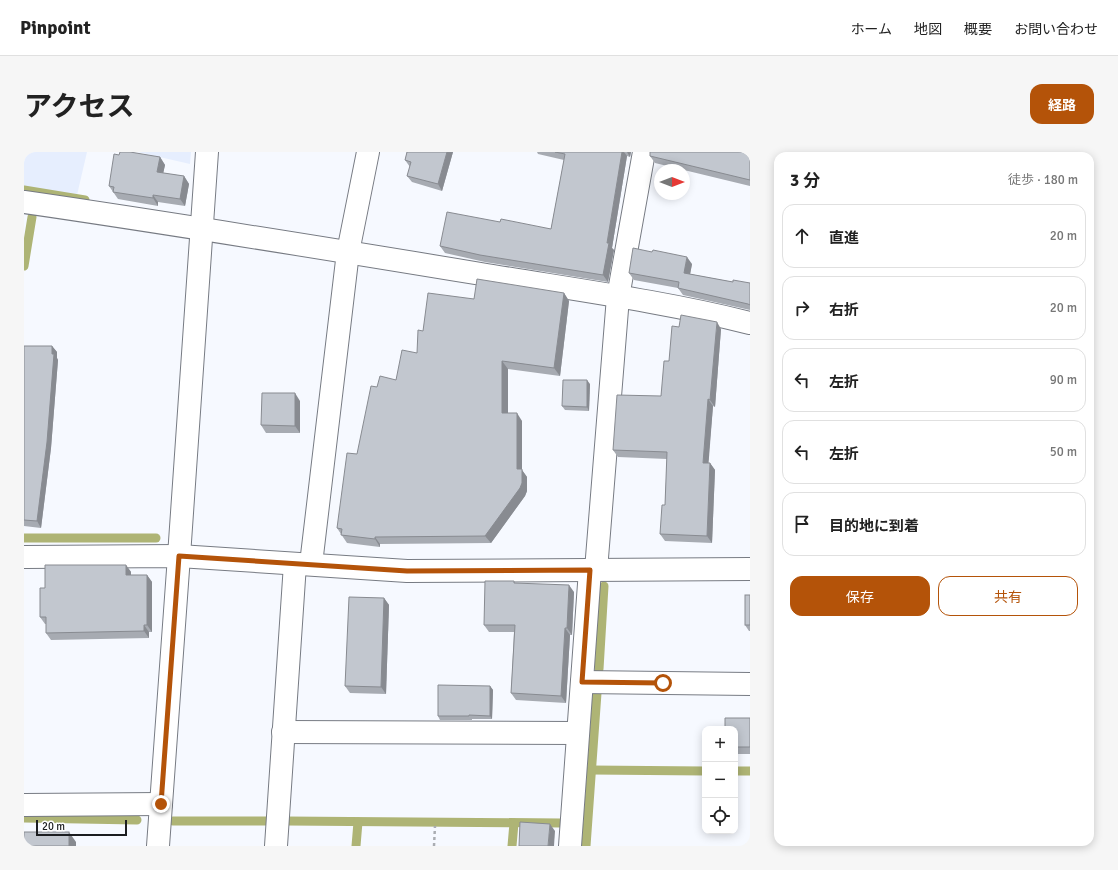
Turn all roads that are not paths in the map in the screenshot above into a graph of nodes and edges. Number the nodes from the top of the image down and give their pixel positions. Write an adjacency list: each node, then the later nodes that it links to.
1 (207, 152): 5 (street)
2 (368, 152): 6 (street)
3 (644, 152): 7 (street)
4 (24, 202): 5 (street)
5 (201, 228): 6 (street); 10 (street)
6 (348, 252): 7 (street); 11 (street)
7 (618, 297): 8 (street); 12 (street)
8 (750, 322)
9 (24, 556): 10 (street)
10 (179, 556): 11 (street); 18 (street)
11 (303, 564): 12 (street); 16 (street)
12 (593, 570): 13 (street); 14 (street)
13 (750, 570)
14 (582, 682): 15 (street); 17 (street)
15 (750, 684)
16 (283, 732): 17 (street); 21 (street)
17 (578, 733): 22 (street)
18 (161, 804): 19 (street); 20 (street)
19 (24, 805)
20 (158, 846)
21 (276, 846)
22 (570, 846)

